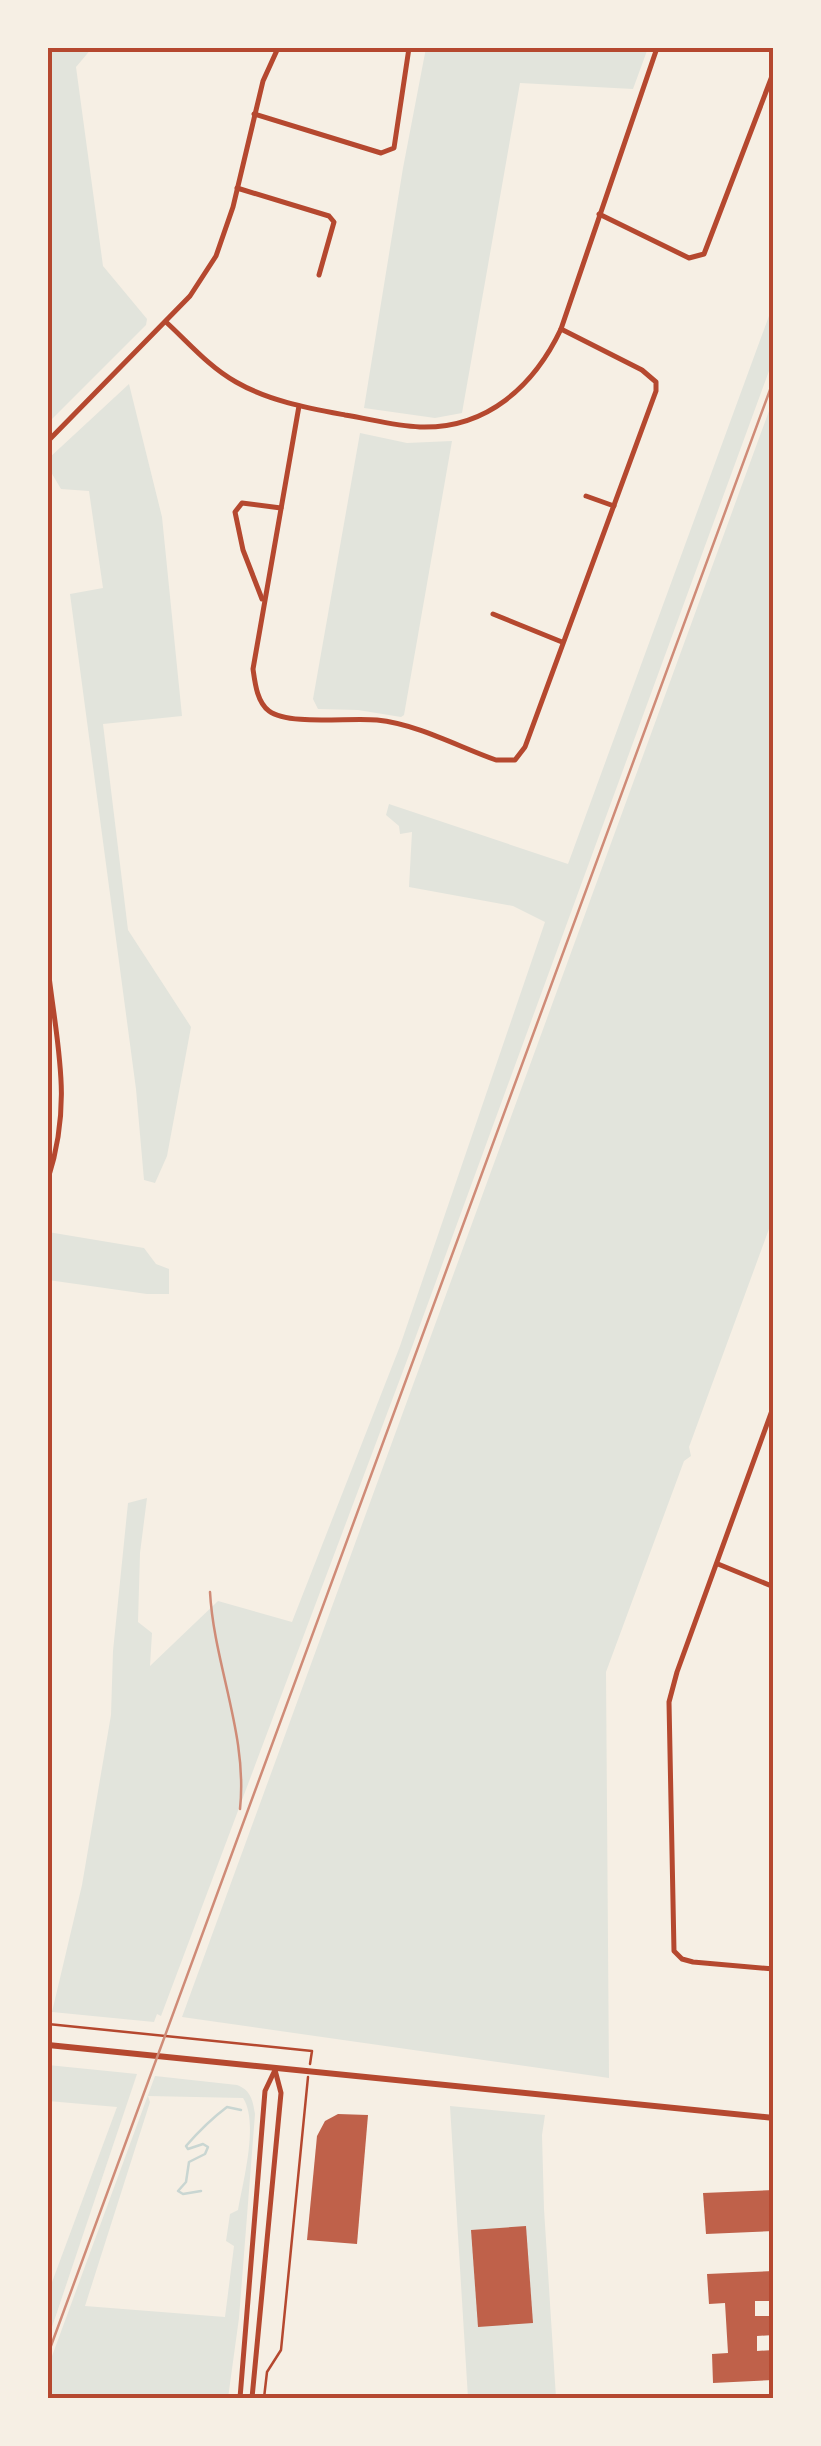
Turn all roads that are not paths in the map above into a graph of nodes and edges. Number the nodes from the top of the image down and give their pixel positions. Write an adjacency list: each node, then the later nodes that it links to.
1 (278, 48): 5 (street)
2 (408, 48): 5 (street)
3 (658, 48): 7 (street)
4 (774, 71): 7 (street)
5 (254, 114): 6 (street)
6 (237, 188): 8 (street); 9 (street)
7 (599, 214): 10 (street)
8 (318, 275)
9 (166, 322): 11 (street); 12 (street)
10 (562, 329): 11 (street); 14 (street)
11 (300, 406): 15 (street)
12 (48, 442)
13 (586, 496): 14 (street)
14 (614, 506): 18 (street)
15 (281, 508): 16 (street); 16 (street)
16 (263, 603): 18 (street)
17 (494, 614): 18 (street)
18 (562, 642)
19 (48, 968): 21 (street)
20 (48, 1147): 21 (street)
21 (58, 1149): 22 (street)
22 (48, 1180)
23 (774, 1405): 24 (street)
24 (718, 1564): 25 (street); 26 (street)
25 (774, 1587)
26 (774, 1969)
27 (48, 2045): 28 (main road)
28 (275, 2070): 29 (main road); 30 (street); 31 (street)
29 (774, 2118)
30 (240, 2398)
31 (252, 2398)

